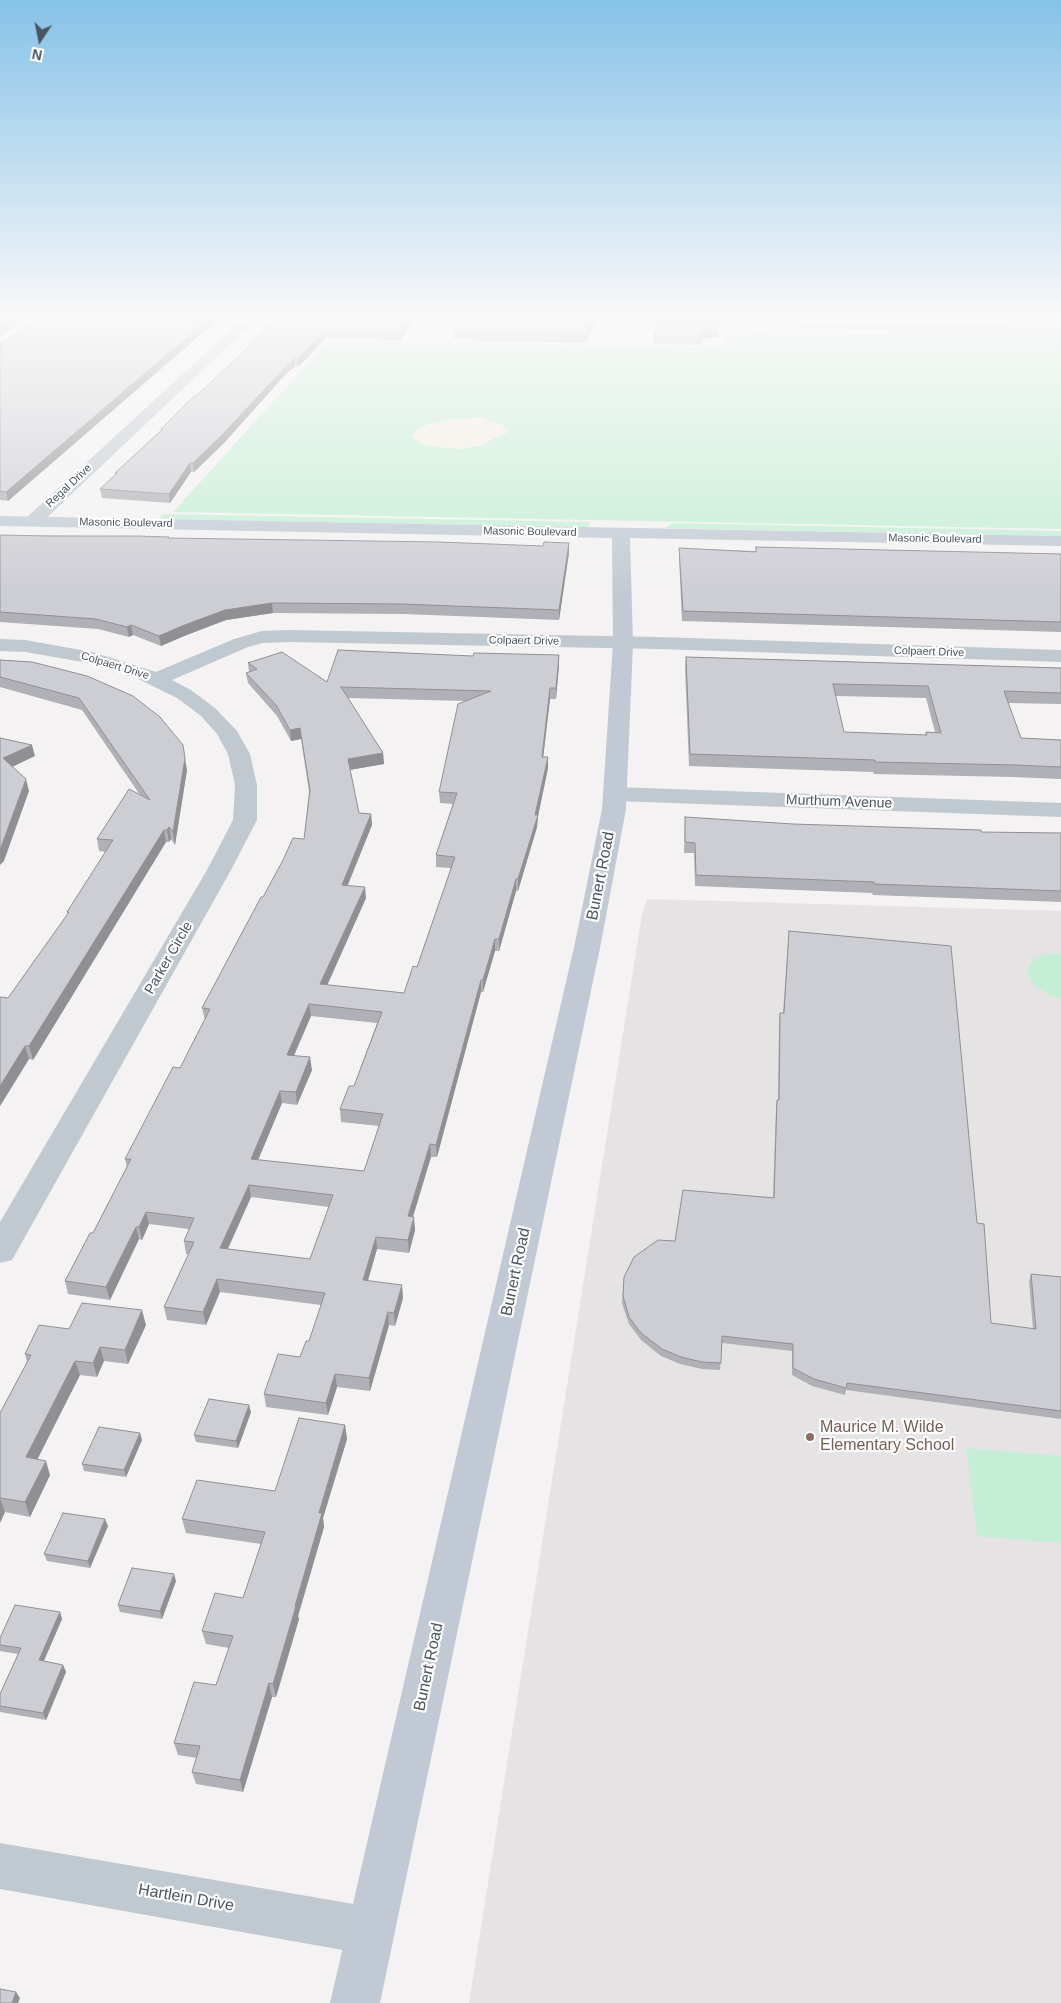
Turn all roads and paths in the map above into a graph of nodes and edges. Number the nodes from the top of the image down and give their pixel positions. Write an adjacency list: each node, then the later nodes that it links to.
1 (153, 409): 3 (street, Regal Drive)
2 (0, 521): 3 (street, Masonic Boulevard)
3 (33, 521): 4 (street, Masonic Boulevard)
4 (621, 534): 5 (street, Masonic Boulevard); 6 (street, Bunert Road)
5 (1061, 541)
6 (623, 643): 8 (street, Colpaert Drive); 9 (street, Colpaert Drive); 10 (street, Bunert Road)
7 (0, 645): 9 (street, Colpaert Drive)
8 (1061, 656)
9 (157, 679): 12 (street, Parker Circle)
10 (616, 794): 11 (street, Murthum Avenue); 14 (street, Bunert Road)
11 (1061, 810)
12 (0, 1250)
13 (0, 1866): 14 (street, Hartlein Drive)
14 (371, 1931): 15 (street, Bunert Road)
15 (356, 2003)

